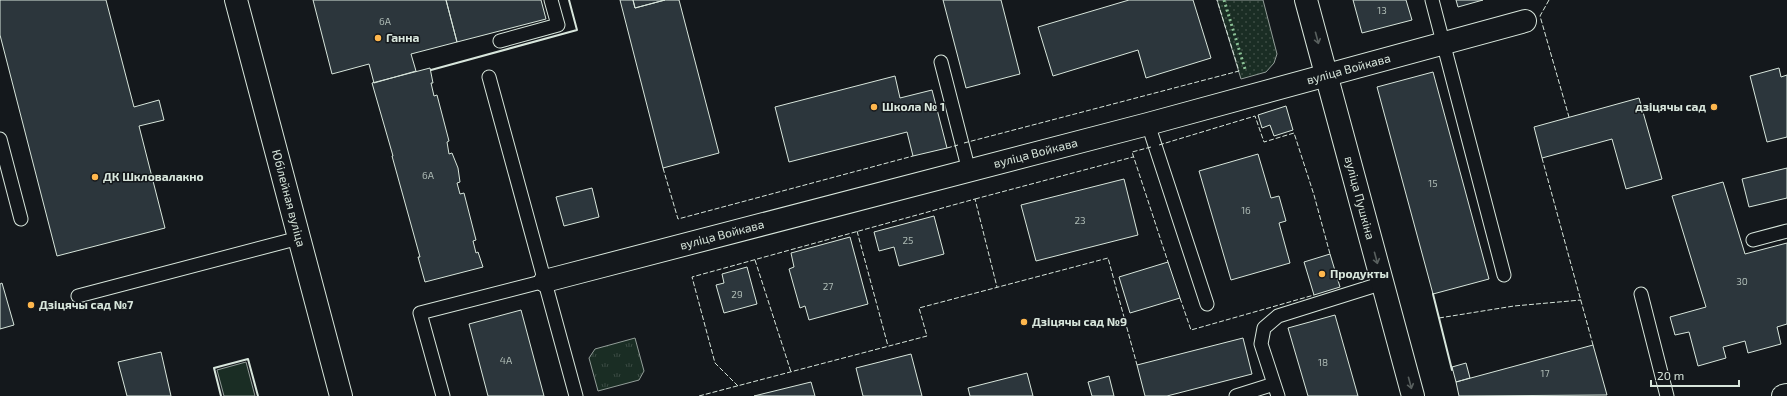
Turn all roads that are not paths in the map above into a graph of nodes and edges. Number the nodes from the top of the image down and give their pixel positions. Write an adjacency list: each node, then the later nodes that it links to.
1 (236, 0): 16 (street, Юбілейная вуліца)
2 (551, 0): 6 (lane)
3 (1306, 0): 9 (street, вуліца Пушкіна, one-way to 9)
4 (1432, 0): 7 (lane)
5 (1526, 21): 7 (street, вуліца Войкава)
6 (500, 40)
7 (1443, 45): 9 (street, вуліца Войкава); 18 (lane)
8 (940, 62): 13 (lane)
9 (1327, 76): 11 (street, вуліца Войкава); 20 (street, вуліца Пушкіна, one-way to 20)
10 (489, 77): 19 (lane)
11 (1148, 124): 13 (street, вуліца Войкава); 23 (lane)
12 (0, 139): 14 (lane)
13 (969, 171): 19 (street, вуліца Войкава)
14 (21, 219)
15 (1787, 231): 17 (lane)
16 (300, 238): 22 (lane); 26 (street, Юбілейная вуліца)
17 (1753, 240)
18 (1504, 274)
19 (545, 281): 27 (lane); 28 (lane)
20 (1383, 283): 24 (lane); 30 (street, вуліца Пушкіна, one-way to 30)
21 (1641, 294): 31 (lane)
22 (78, 296)
23 (1207, 304)
24 (1276, 390): 29 (lane)
25 (1787, 395): 32 (street)
26 (341, 396)
27 (443, 396)
28 (576, 396)
29 (1236, 396)
30 (1413, 396)
31 (1667, 396)
32 (1783, 396)

